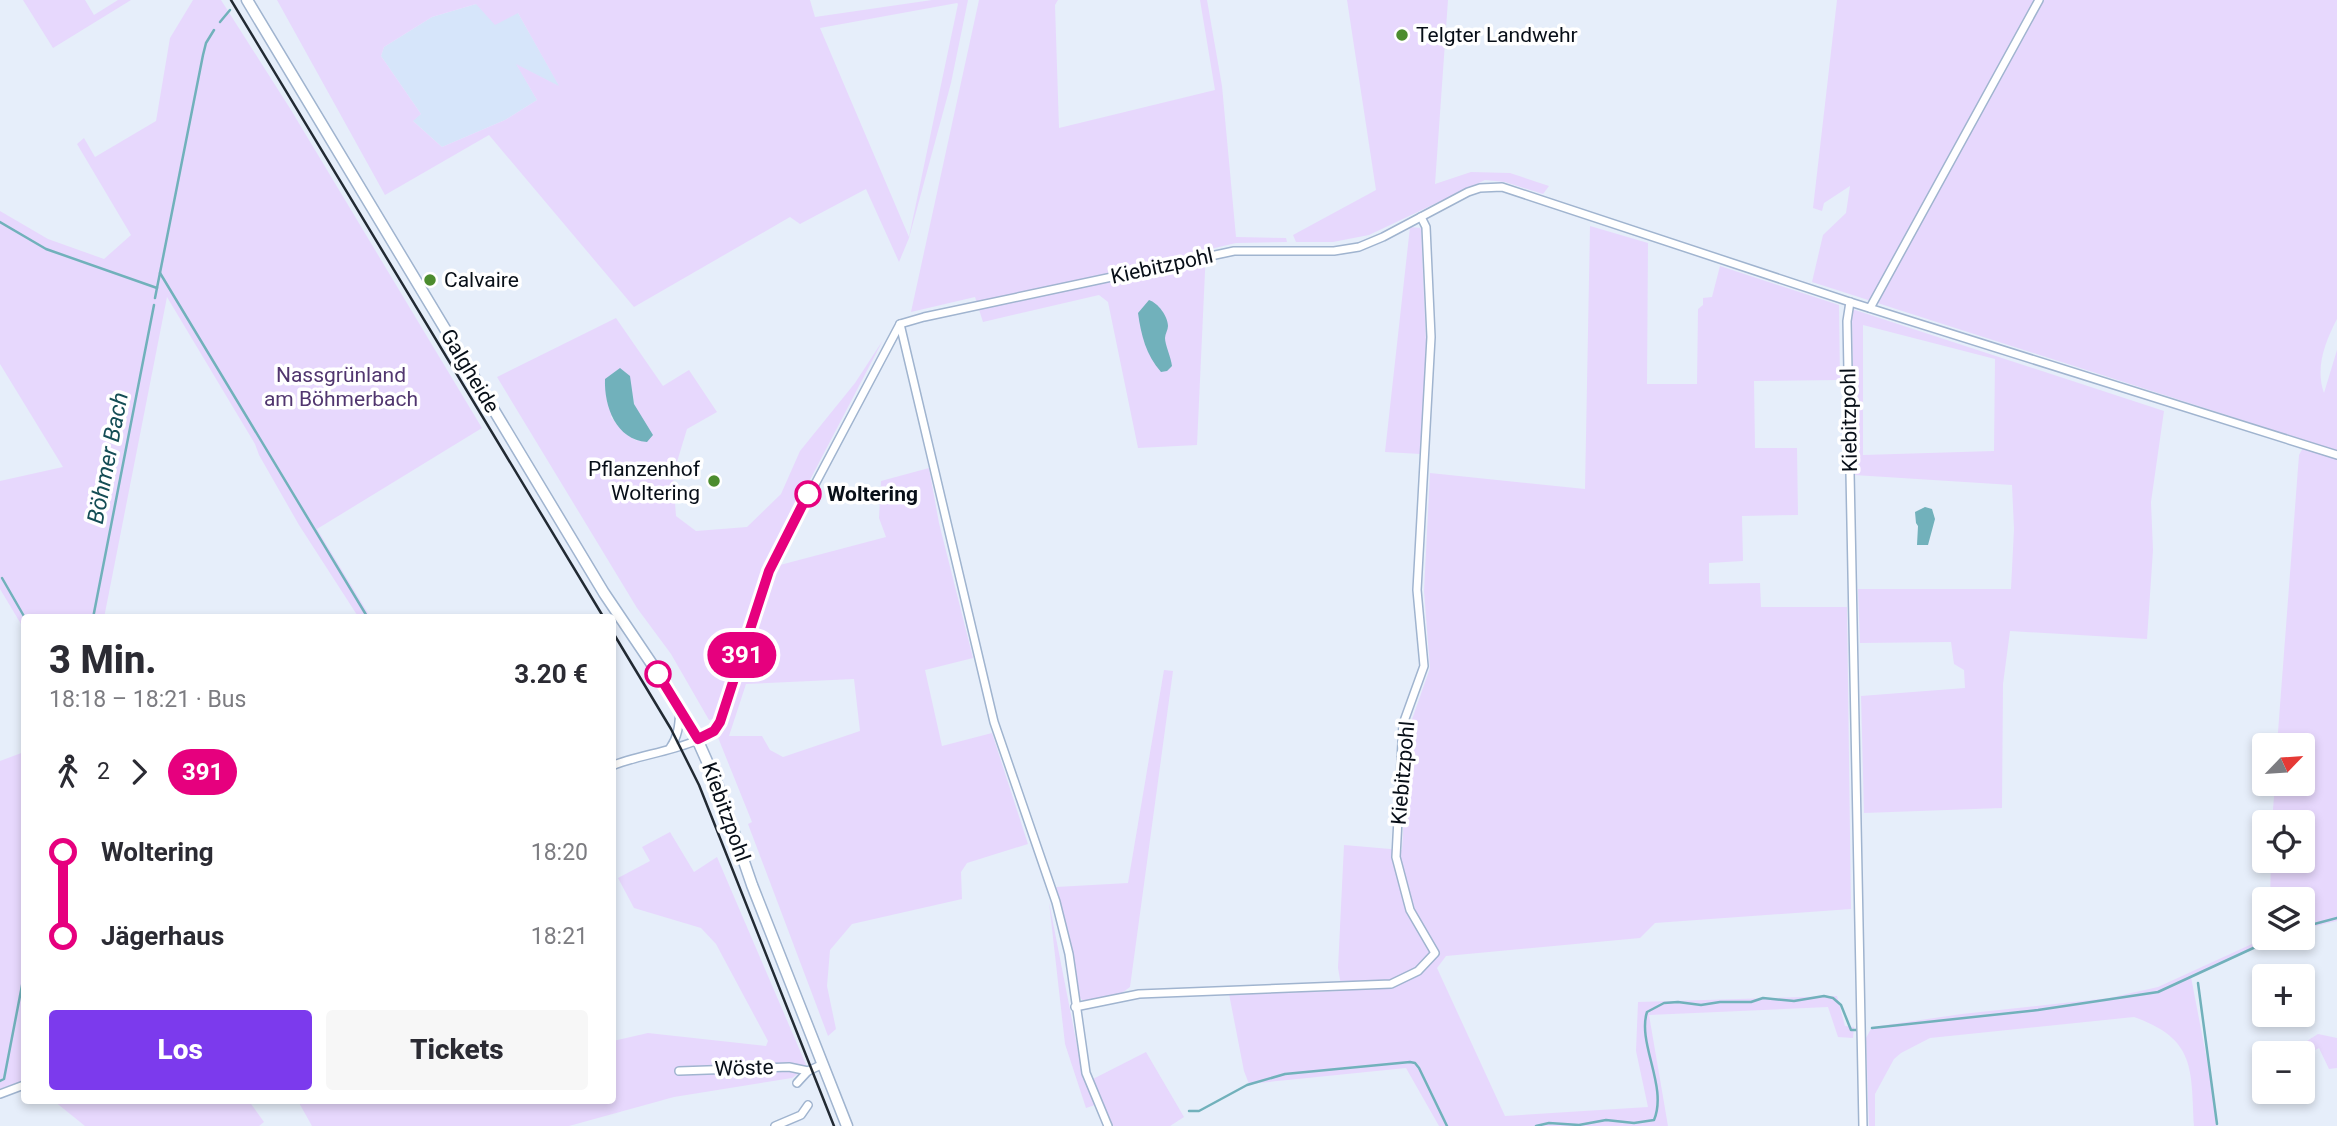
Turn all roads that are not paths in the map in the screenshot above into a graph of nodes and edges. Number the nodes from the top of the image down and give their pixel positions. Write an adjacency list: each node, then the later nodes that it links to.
1 (247, 0): 8 (main road, Galgheide)
2 (2039, 0): 5 (street)
3 (1421, 217): 4 (street, Kiebitzpohl); 6 (street, Kiebitzpohl); 12 (street, Kiebitzpohl)
4 (1850, 302): 5 (street, Kiebitzpohl); 23 (street, Kiebitzpohl)
5 (1870, 308): 7 (street, Kiebitzpohl)
6 (901, 324): 9 (street, Kiebitzpohl); 12 (street)
7 (2337, 455)
8 (680, 708): 9 (main road, Galgheide); 10 (street)
9 (698, 739): 10 (street); 13 (main road, Kiebitzpohl)
10 (670, 748): 11 (street)
11 (616, 765)
12 (1075, 1007): 22 (street)
13 (823, 1064): 15 (street, Wöste); 21 (main road, Kiebitzpohl)
14 (679, 1071): 15 (street, Wöste)
15 (808, 1072): 16 (street, Wöste)
16 (797, 1083)
17 (21, 1085): 18 (street)
18 (0, 1094)
19 (808, 1105): 20 (street)
20 (775, 1126)
21 (847, 1126)
22 (1108, 1126)
23 (1863, 1126)

